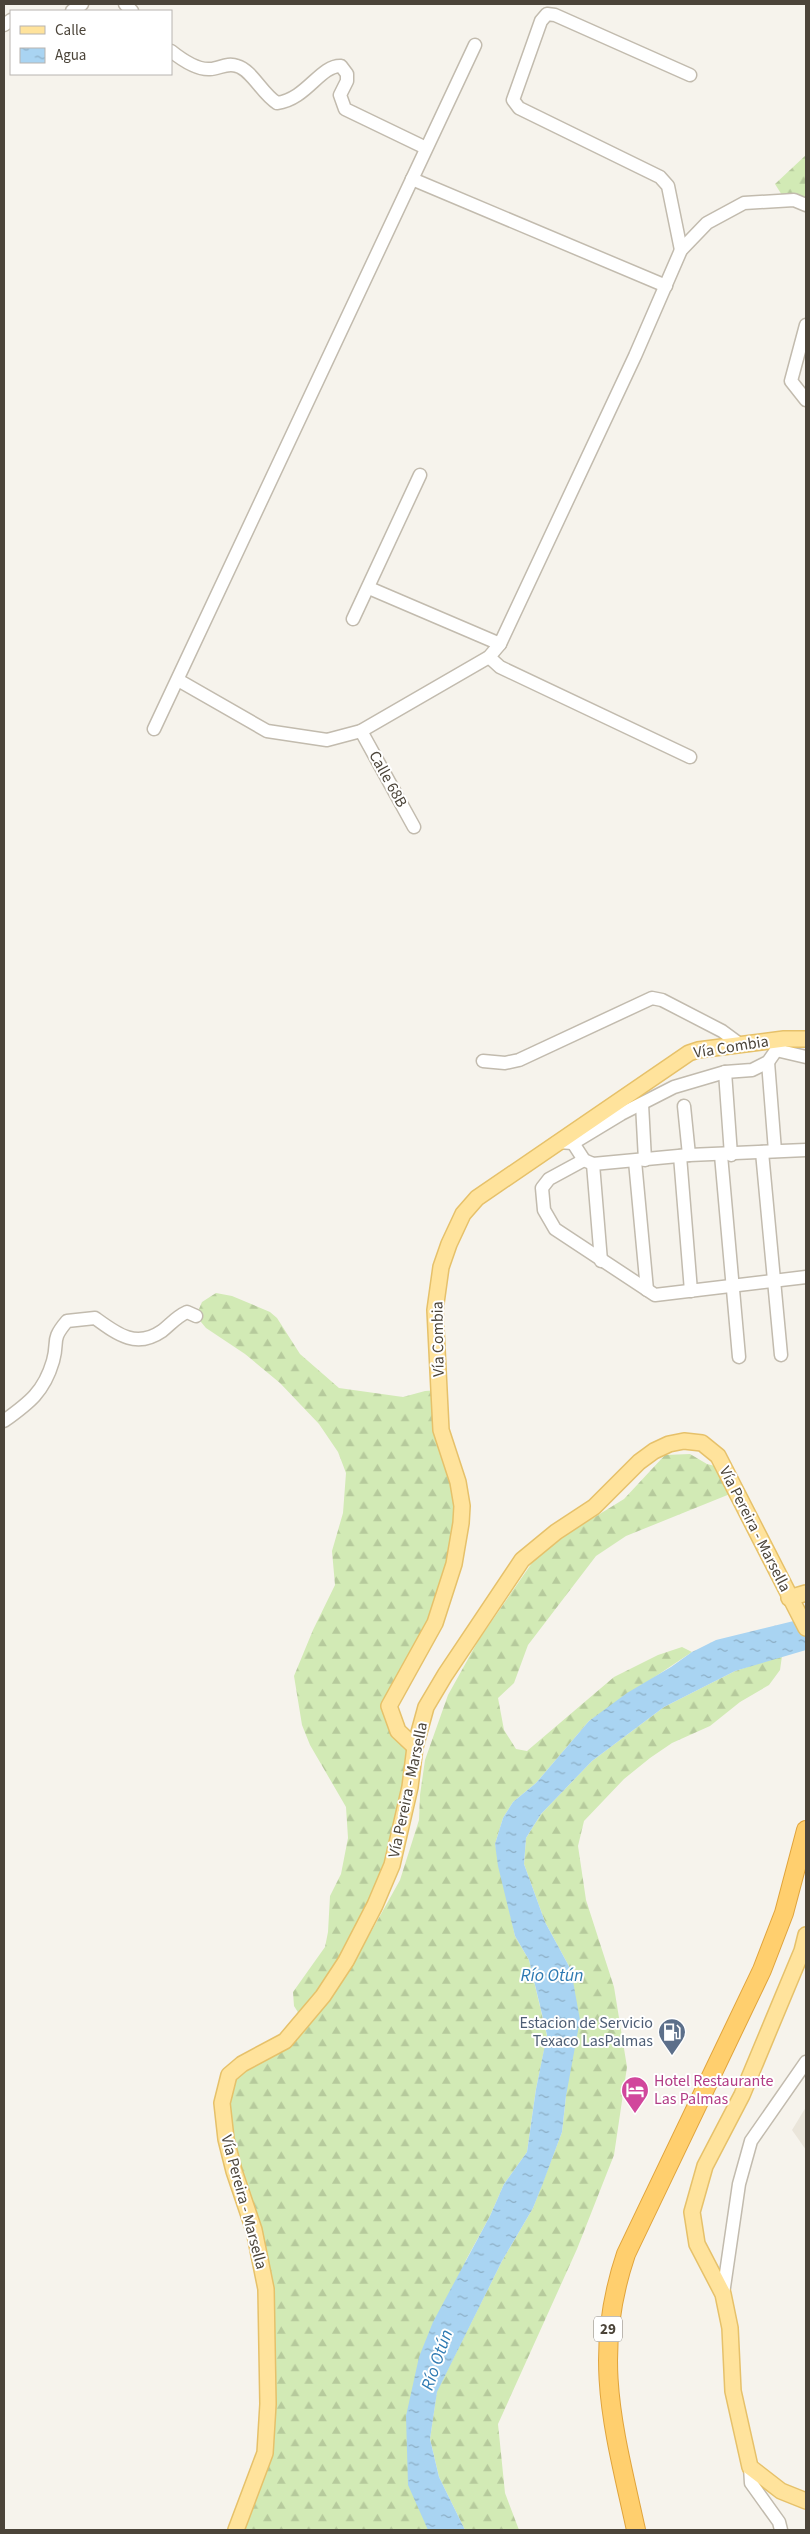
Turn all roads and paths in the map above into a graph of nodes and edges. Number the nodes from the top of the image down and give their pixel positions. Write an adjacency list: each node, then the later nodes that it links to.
1 (475, 44): 4 (street)
2 (172, 52): 4 (street)
3 (690, 74): 7 (street)
4 (426, 148): 5 (street)
5 (412, 179): 8 (street); 18 (street)
6 (806, 205): 7 (street)
7 (681, 250): 8 (street)
8 (666, 286): 16 (street)
9 (806, 326): 10 (street)
10 (795, 364): 11 (street); 12 (street)
11 (806, 373)
12 (806, 400)
13 (420, 476): 14 (street)
14 (370, 588): 15 (street); 16 (street)
15 (353, 619)
16 (500, 644): 17 (street)
17 (488, 657): 20 (street); 21 (street)
18 (178, 680): 19 (street); 20 (street)
19 (154, 729)
20 (361, 731): 22 (street, Calle 68B)
21 (690, 757)
22 (414, 827)
23 (806, 1039): 25 (main road, Vía Combia)
24 (741, 1045): 25 (main road, Vía Combia); 27 (street); 32 (main road, Vía Combia)
25 (780, 1045): 26 (street); 28 (street)
26 (806, 1057)
27 (484, 1061)
28 (768, 1062): 29 (street); 35 (street)
29 (725, 1072): 30 (street); 36 (street)
30 (642, 1104): 33 (street); 38 (street)
31 (684, 1106): 37 (street)
32 (557, 1142): 33 (street); 53 (main road, Vía Combia)
33 (573, 1143): 39 (street)
34 (806, 1150): 35 (street)
35 (768, 1152): 36 (street); 42 (street)
36 (726, 1155): 37 (street); 43 (street)
37 (684, 1156): 38 (street); 45 (street)
38 (640, 1160): 39 (street); 44 (street)
39 (588, 1162): 40 (street); 40 (street)
40 (601, 1261): 44 (street)
41 (806, 1277): 42 (street)
42 (775, 1281): 43 (street); 47 (street)
43 (732, 1286): 45 (street); 48 (street)
44 (647, 1290): 45 (street)
45 (690, 1291)
46 (196, 1316): 49 (street)
47 (781, 1355)
48 (738, 1357)
49 (4, 1420)
50 (806, 1593): 51 (main road)
51 (789, 1598): 52 (main road, Vía Pereira - Marsella); 53 (main road, Vía Pereira - Marsella)
52 (806, 1628)
53 (415, 1747): 60 (main road, Vía Pereira - Marsella)
54 (806, 1830): 61 (highway, 29)
55 (806, 1935): 57 (main road)
56 (806, 2062): 57 (street)
57 (723, 2294): 58 (main road)
58 (750, 2468): 59 (main road); 62 (street)
59 (806, 2501)
60 (236, 2530)
61 (636, 2530)
62 (781, 2530)

